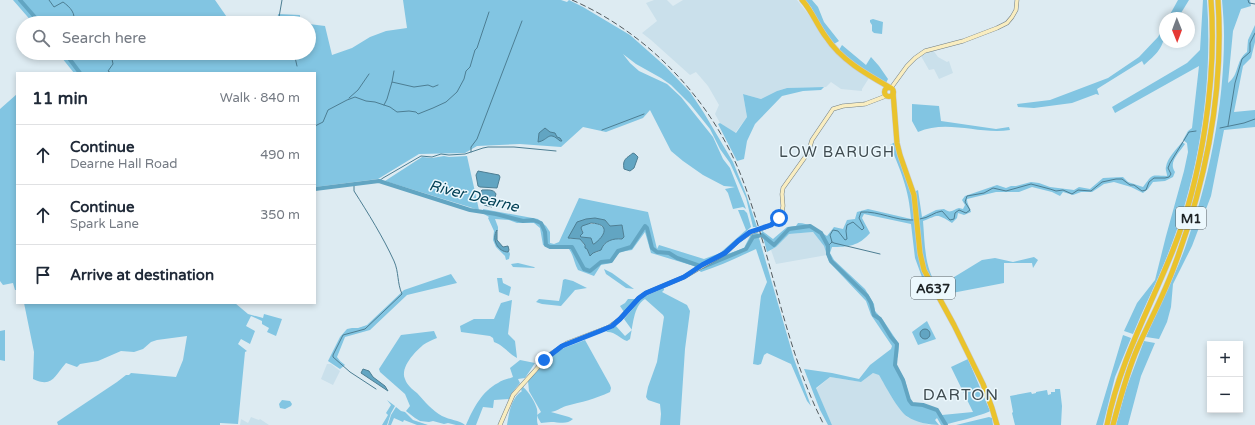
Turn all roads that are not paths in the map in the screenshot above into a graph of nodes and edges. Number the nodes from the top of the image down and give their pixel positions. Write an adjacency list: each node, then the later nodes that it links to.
1 (802, 0): 5 (highway)
2 (1017, 0): 5 (main road)
3 (1211, 0): 8 (highway, M1)
4 (1218, 0): 9 (highway, M1)
5 (888, 92): 6 (main road); 7 (highway, A637)
6 (500, 425)
7 (996, 425)
8 (1107, 425)
9 (1113, 425)

